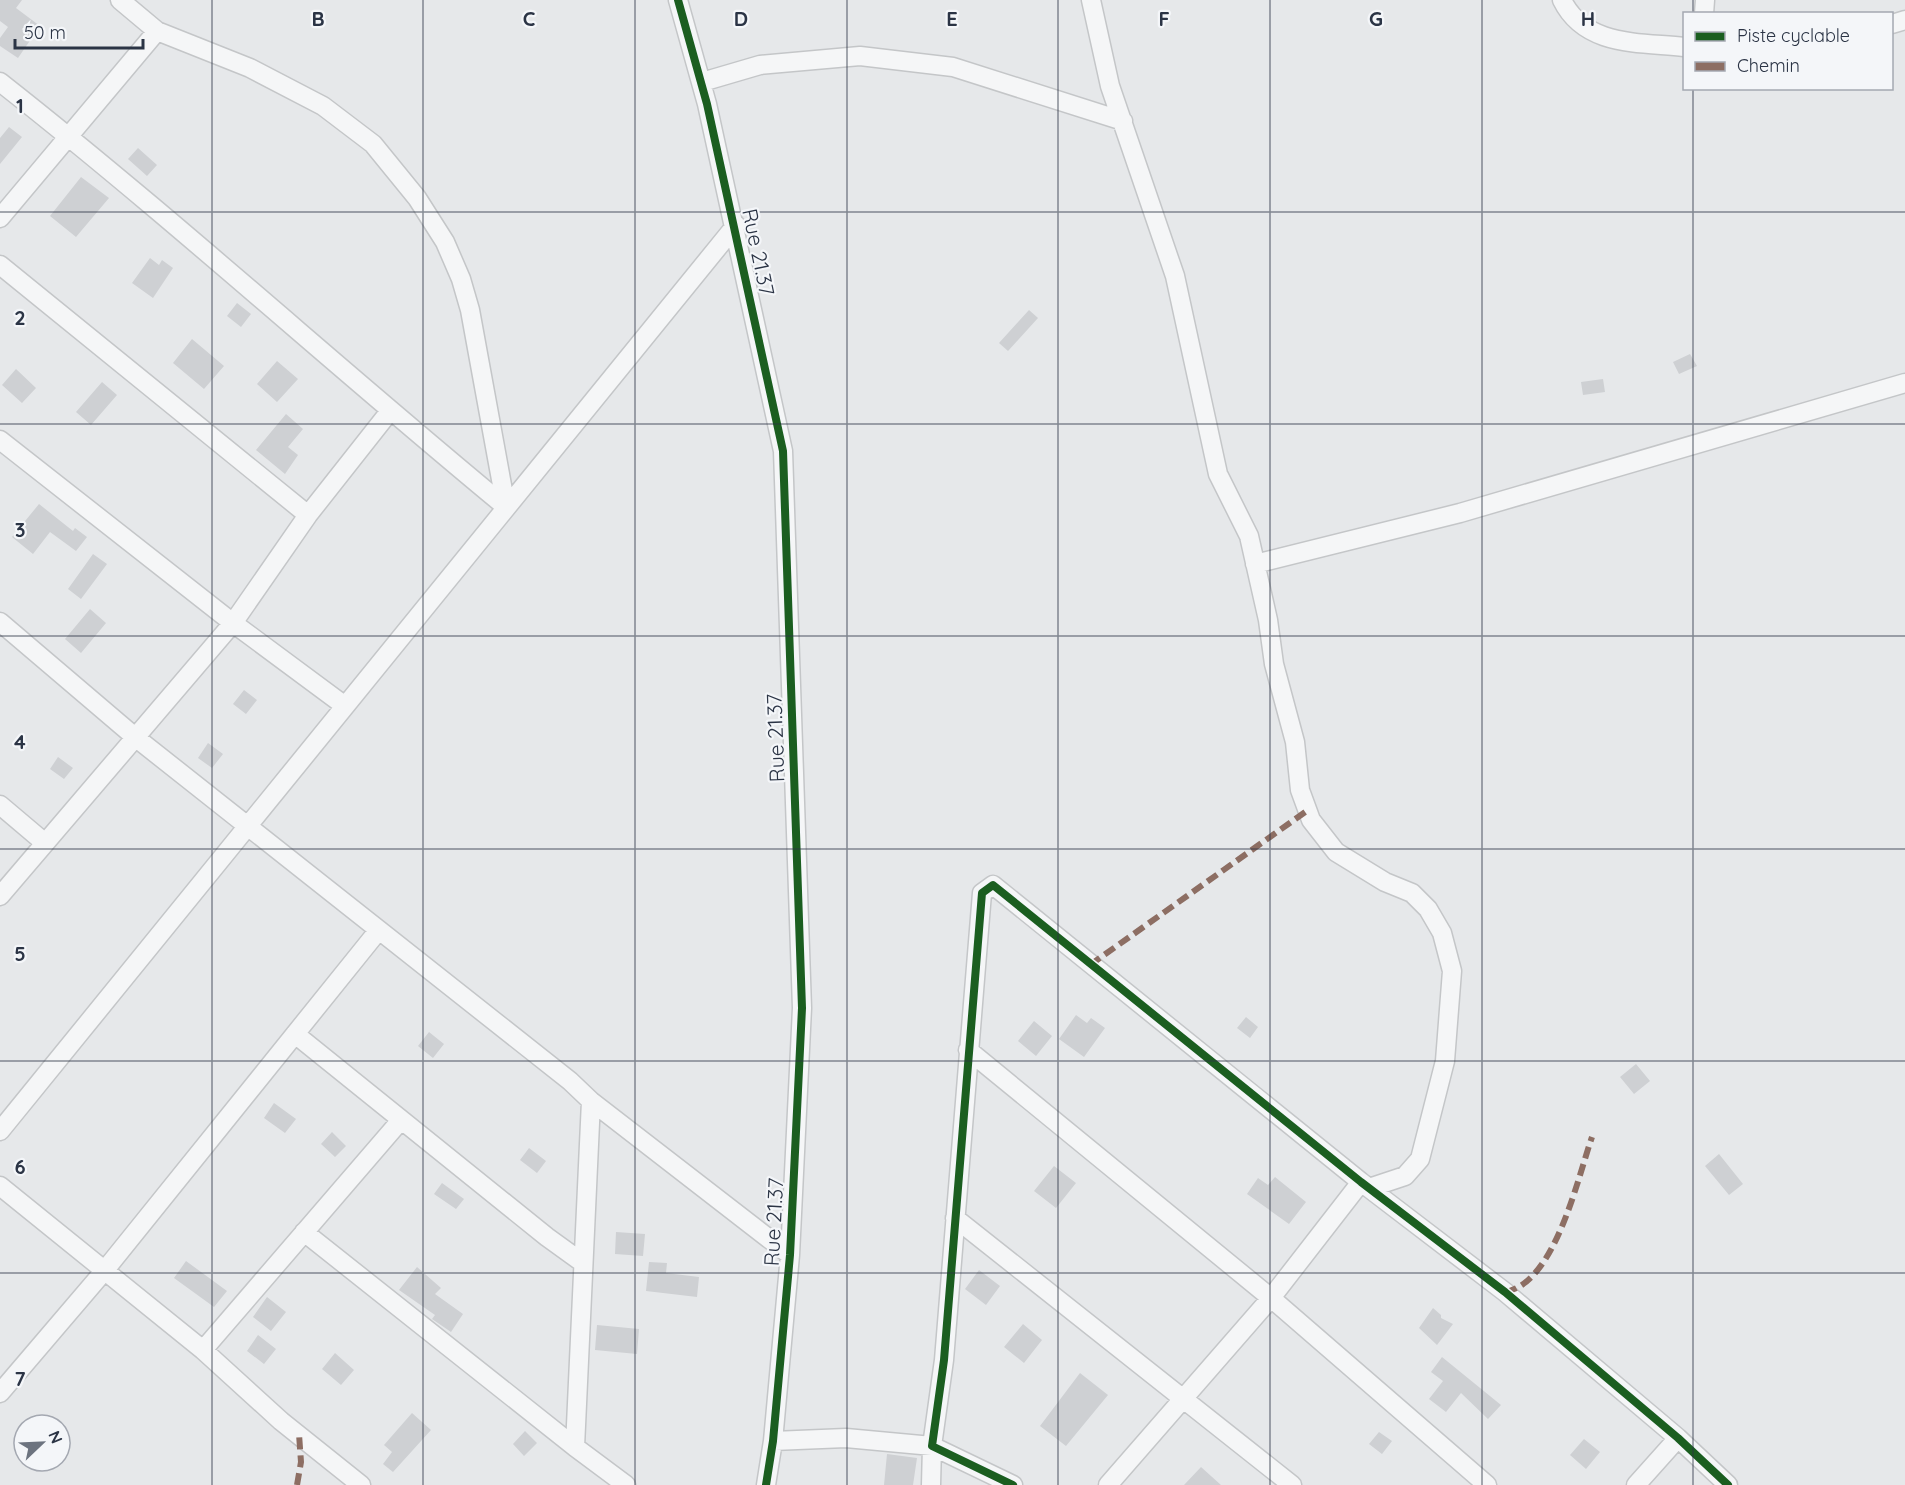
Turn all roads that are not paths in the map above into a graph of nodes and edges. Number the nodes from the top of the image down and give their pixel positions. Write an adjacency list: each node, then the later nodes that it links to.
1 (120, 0): 5 (street)
2 (678, 0): 8 (street, Rue 21.37)
3 (1090, 0): 9 (street)
4 (1562, 0): 6 (street)
5 (157, 31): 10 (street); 17 (street)
6 (1683, 47)
7 (0, 82): 10 (street)
8 (702, 82): 9 (street); 12 (street, Rue 21.37)
9 (1123, 121): 19 (street)
10 (69, 136): 11 (street); 15 (street)
11 (0, 218)
12 (735, 225): 17 (street); 38 (street, Rue 21.37)
13 (0, 265): 18 (street)
14 (1905, 383): 19 (street)
15 (390, 411): 17 (street); 18 (street)
16 (0, 440): 21 (street)
17 (506, 507): 22 (street)
18 (308, 514): 21 (street)
19 (1255, 564): 34 (street)
20 (0, 622): 23 (street)
21 (233, 623): 22 (street); 23 (street)
22 (345, 706): 25 (street)
23 (135, 736): 25 (street); 26 (street)
24 (0, 806): 26 (street)
25 (248, 825): 28 (street); 33 (street)
26 (45, 843): 27 (street)
27 (0, 896)
28 (378, 931): 29 (street); 31 (street)
29 (295, 1034): 32 (street); 40 (street)
30 (968, 1050): 34 (street); 36 (street); 41 (street)
31 (591, 1101): 38 (street); 39 (street)
32 (401, 1120): 37 (street); 39 (street)
33 (0, 1131)
34 (1365, 1185): 41 (street); 45 (street)
35 (0, 1186): 40 (street)
36 (955, 1218): 44 (street); 47 (street)
37 (304, 1232): 42 (street); 48 (street)
38 (790, 1255): 46 (street, Rue 21.37)
39 (583, 1263): 48 (street)
40 (105, 1270): 42 (street); 43 (street)
41 (1271, 1299): 44 (street); 56 (street)
42 (203, 1350): 49 (street)
43 (0, 1393)
44 (1182, 1398): 54 (street); 55 (street)
45 (1678, 1438): 57 (street); 58 (street)
46 (773, 1441): 47 (street); 51 (street, Rue 21.37)
47 (932, 1446): 52 (street); 53 (street)
48 (575, 1448): 50 (street)
49 (361, 1485)
50 (626, 1485)
51 (766, 1485)
52 (931, 1485)
53 (1013, 1485)
54 (1108, 1485)
55 (1293, 1485)
56 (1487, 1485)
57 (1636, 1485)
58 (1728, 1485)

